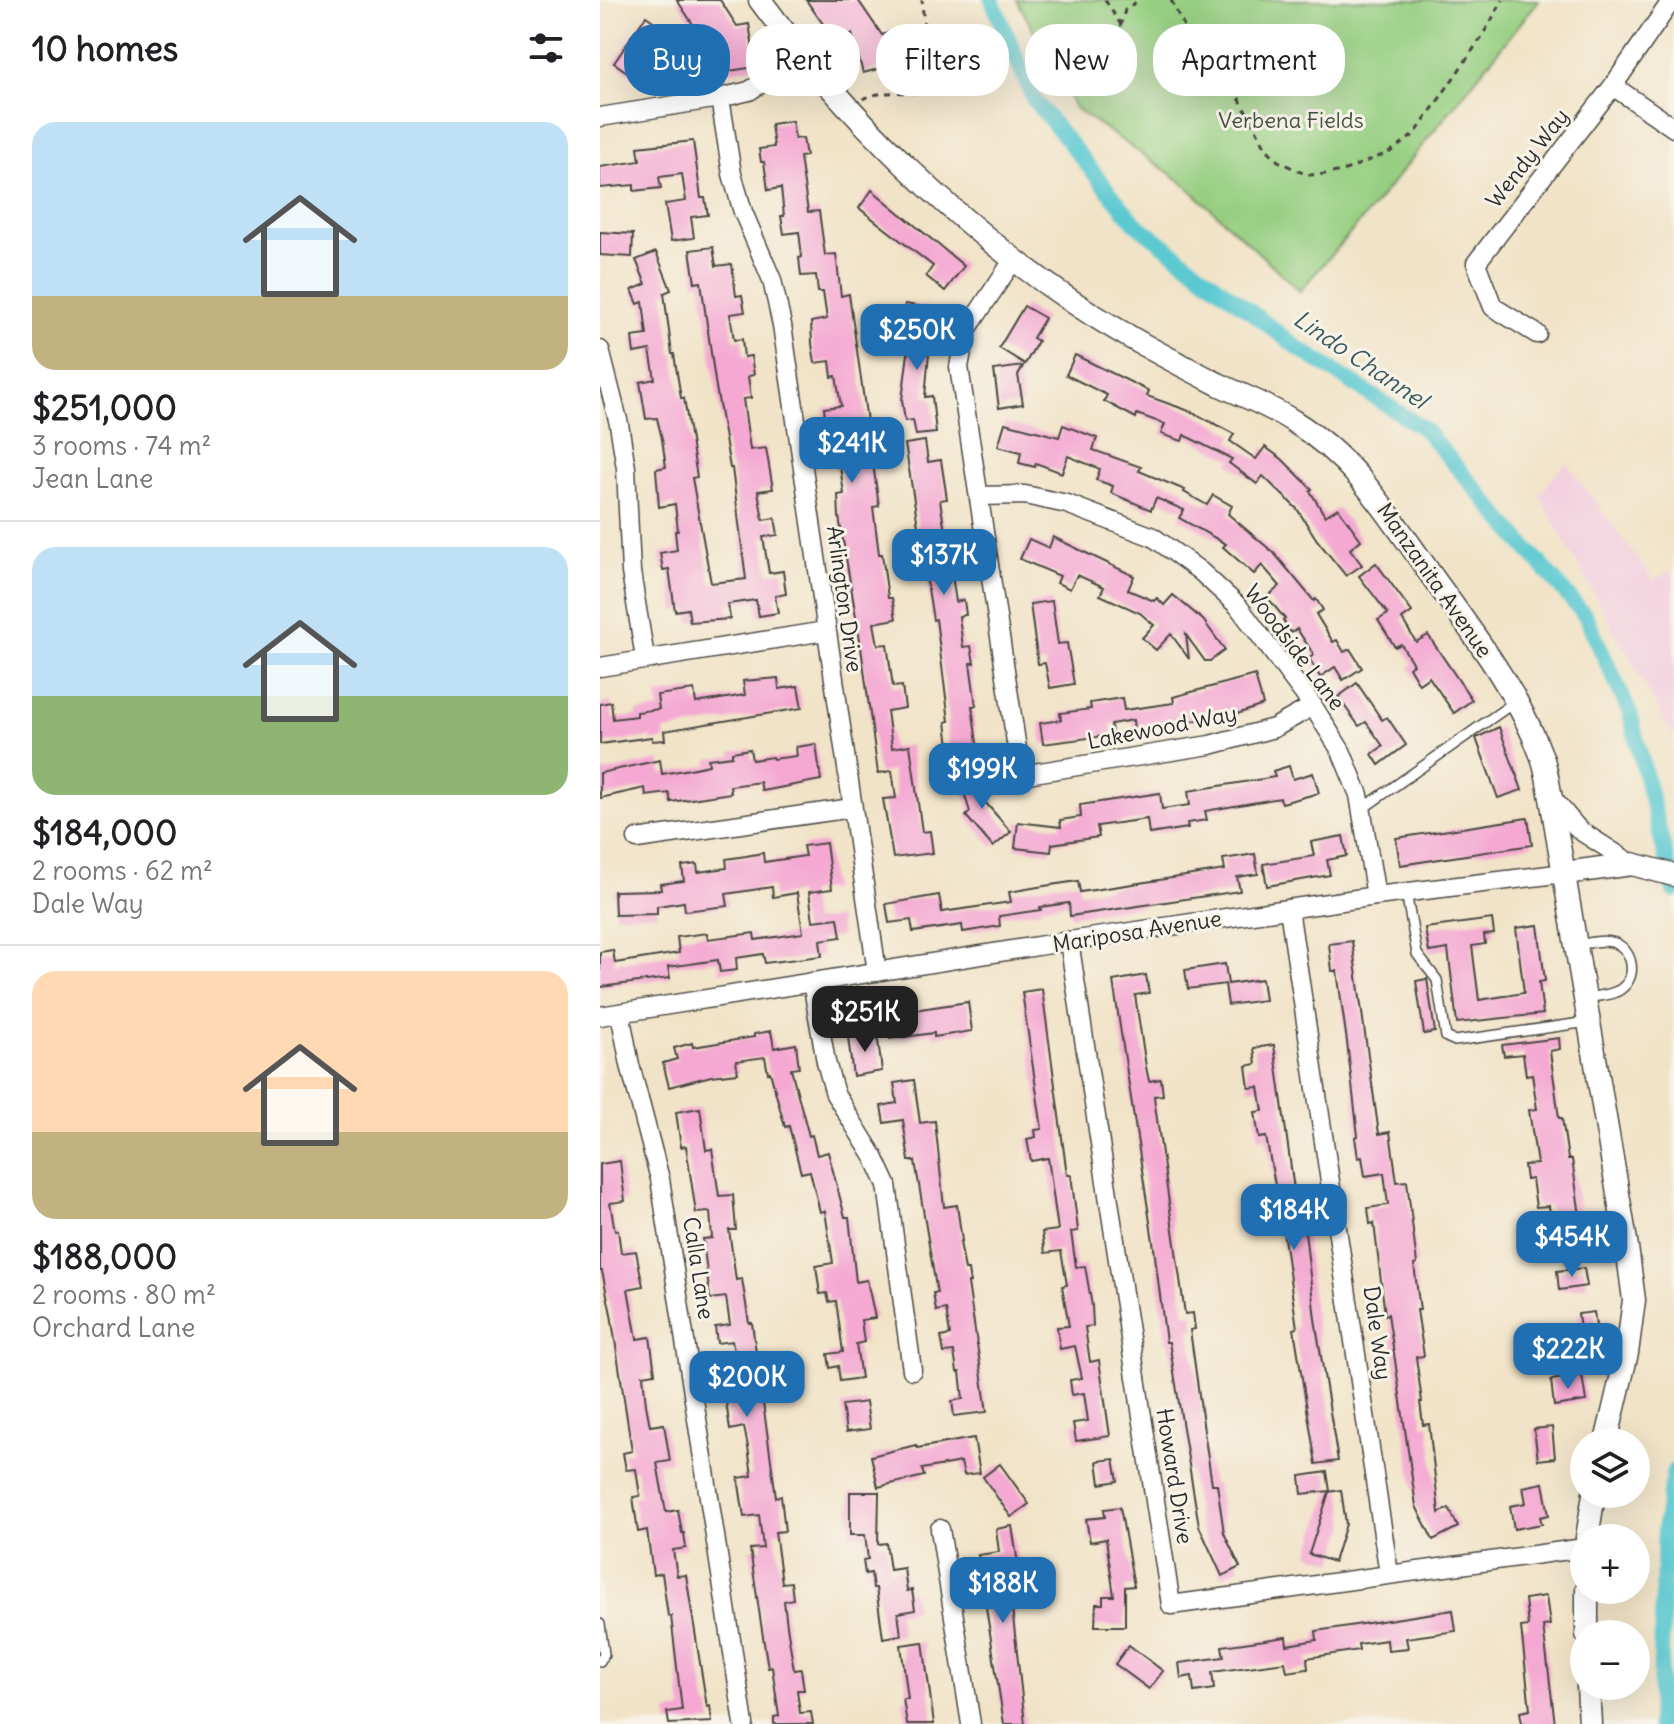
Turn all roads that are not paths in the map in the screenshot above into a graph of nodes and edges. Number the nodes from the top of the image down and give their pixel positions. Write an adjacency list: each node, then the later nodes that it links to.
1 (760, 0): 3 (street, Manzanita Avenue)
2 (1672, 0): 4 (street, Wendy Way)
3 (778, 24)
4 (1613, 86): 9 (street); 11 (street, Wendy Way)
5 (746, 92): 7 (street)
6 (838, 96): 10 (street, Manzanita Avenue)
7 (720, 98): 8 (street); 14 (street, Arlington Drive)
8 (600, 117)
9 (1674, 128)
10 (1014, 259): 13 (street, Lakewood Way); 17 (street, Manzanita Avenue)
11 (1537, 334)
12 (600, 350): 15 (street)
13 (979, 496): 18 (street, Woodside Lane); 18 (street, Lakewood Way)
14 (825, 631): 15 (street); 20 (street, Arlington Drive)
15 (645, 658): 16 (street)
16 (600, 667)
17 (1516, 701): 19 (street, Manzanita Avenue); 21 (lane)
18 (1313, 706): 21 (street, Woodside Lane)
19 (1551, 798): 23 (street); 24 (street, Manzanita Avenue)
20 (852, 808): 22 (street); 31 (street, Arlington Drive)
21 (1362, 809): 27 (street, Woodside Lane)
22 (637, 839)
23 (1632, 864): 24 (street, Mariposa Avenue); 25 (street, Mariposa Avenue)
24 (1565, 873): 26 (street, Mariposa Avenue); 30 (street, Manzanita Avenue)
25 (1674, 875)
26 (1406, 892): 27 (street, Mariposa Avenue); 36 (lane)
27 (1376, 896): 28 (street, Mariposa Avenue)
28 (1289, 909): 29 (street, Mariposa Avenue); 41 (street, Dale Way)
29 (1069, 941): 31 (street, Mariposa Avenue); 41 (street, Howard Drive)
30 (1576, 945): 33 (street, Manzanita Avenue); 33 (lane)
31 (877, 972): 32 (street, Mariposa Avenue)
32 (812, 982): 34 (street, Mariposa Avenue); 37 (street)
33 (1585, 998): 36 (street, Manzanita Avenue)
34 (620, 1013): 35 (street, Mariposa Avenue); 45 (street, Calla Lane)
35 (600, 1016)
36 (1588, 1022): 38 (street, Manzanita Avenue)
37 (912, 1370)
38 (1609, 1428)
39 (940, 1529): 46 (street)
40 (1570, 1550): 41 (street, Howard Drive)
41 (1389, 1574)
42 (600, 1624): 43 (lane)
43 (600, 1661)
44 (1589, 1700): 47 (street)
45 (744, 1724)
46 (971, 1724)
47 (1590, 1724)

